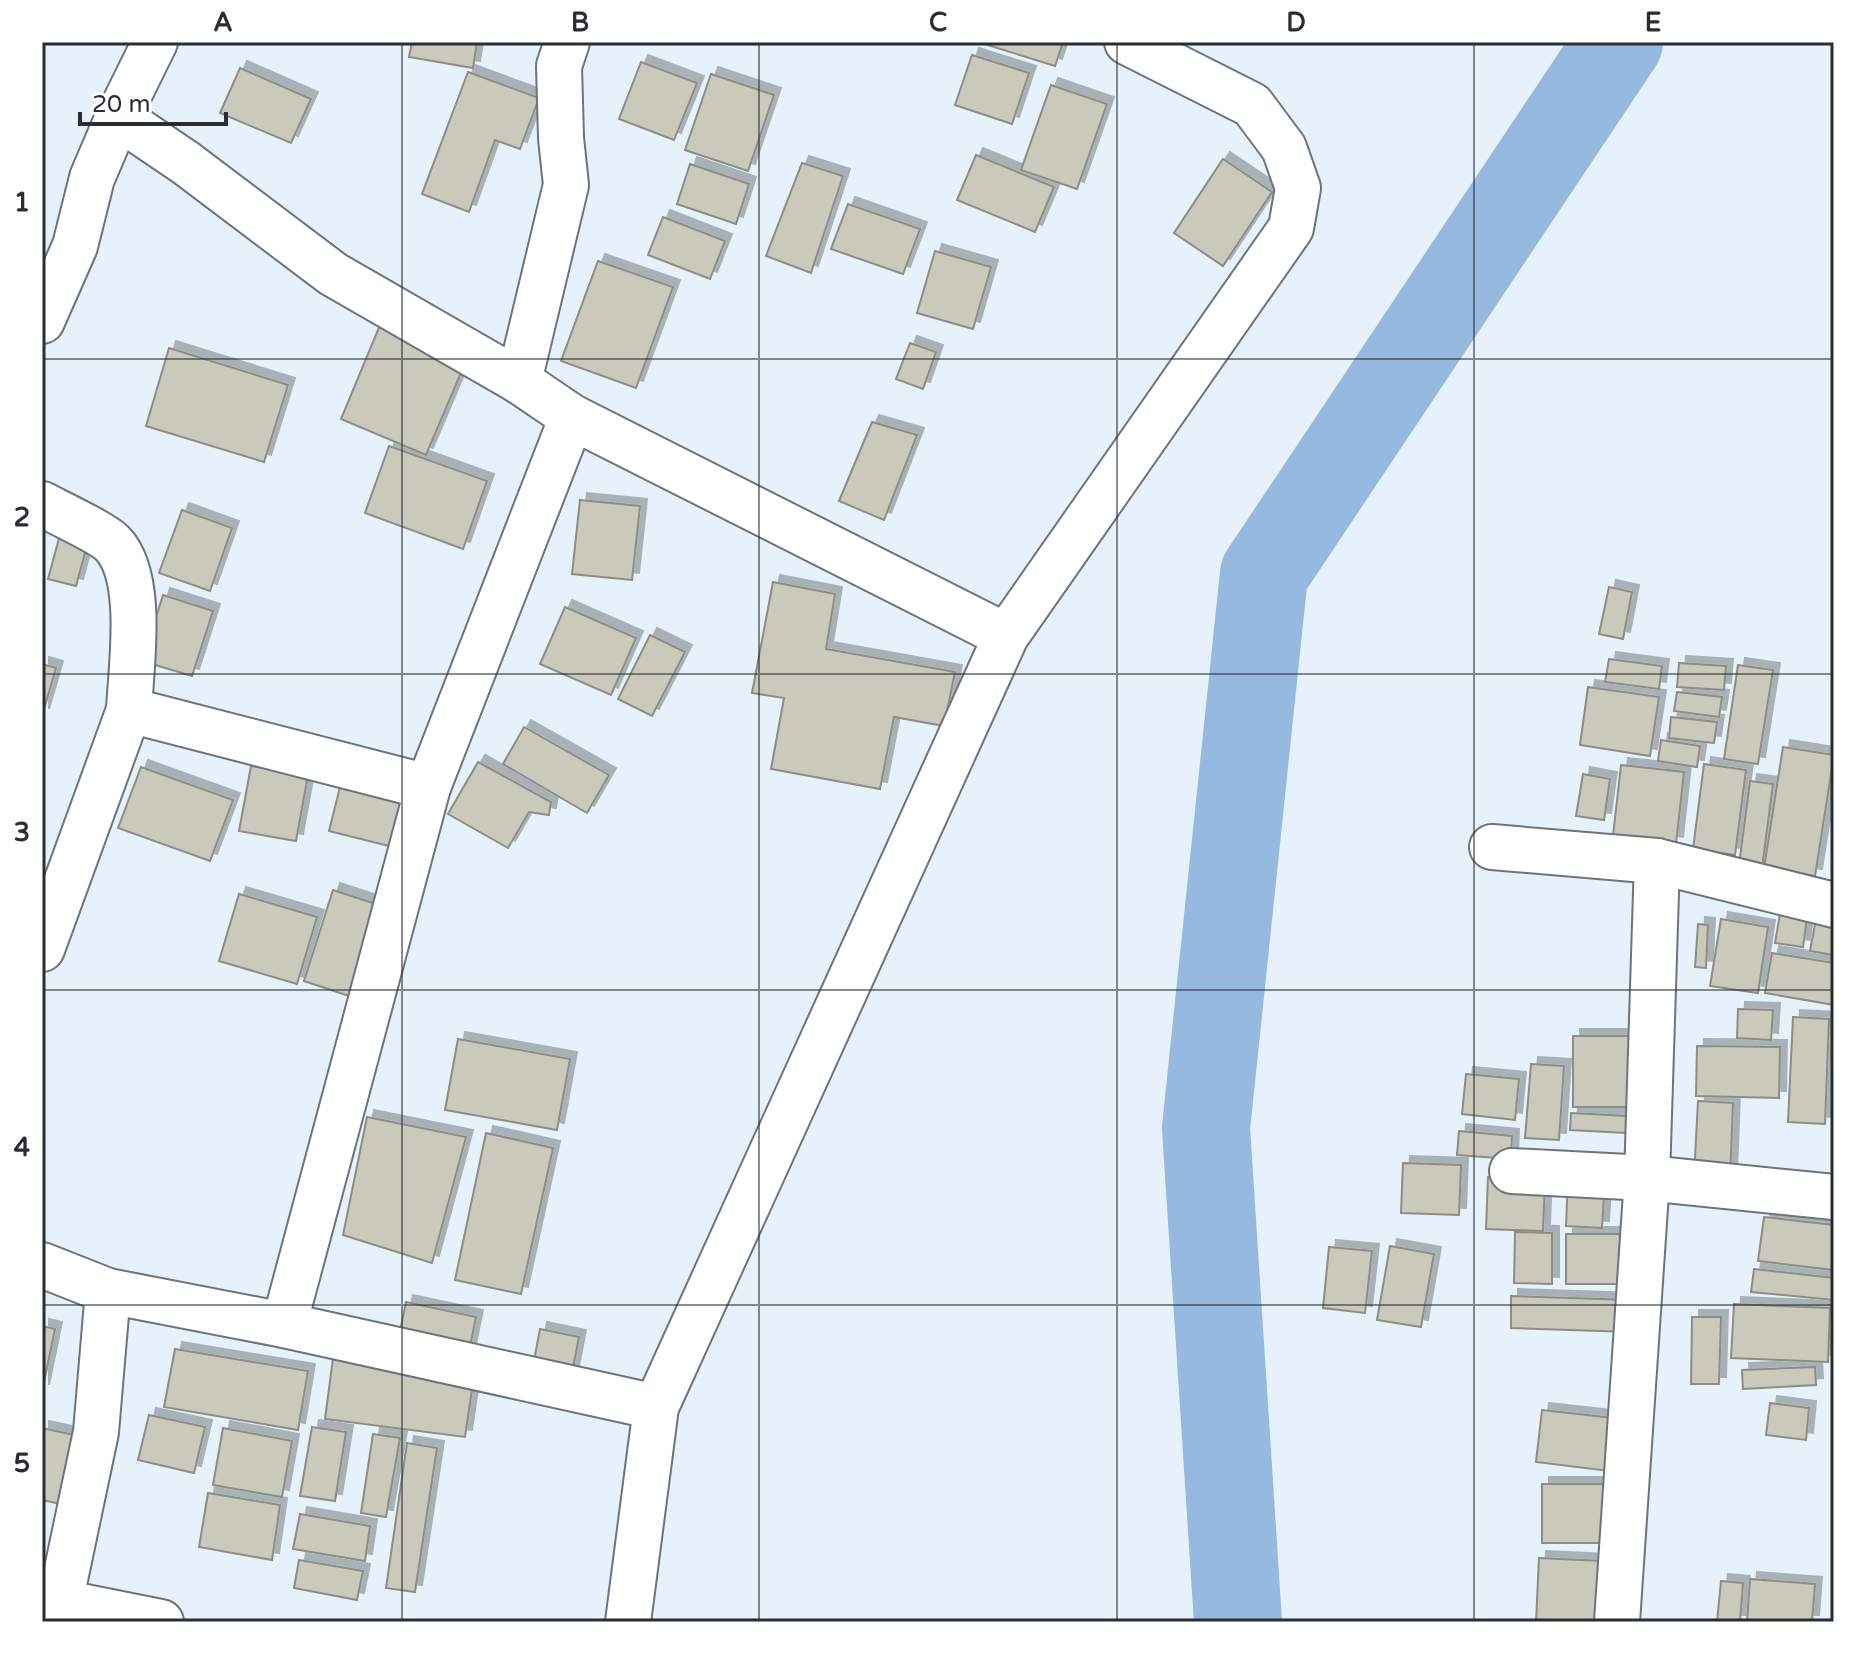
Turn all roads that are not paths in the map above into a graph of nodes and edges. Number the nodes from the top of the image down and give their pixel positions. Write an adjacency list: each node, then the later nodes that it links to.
1 (155, 42): 4 (street)
2 (567, 42): 6 (street)
3 (1127, 42): 9 (street)
4 (118, 117): 5 (street); 6 (street)
5 (42, 321)
6 (519, 381): 7 (street)
7 (572, 417): 9 (street); 11 (street)
8 (42, 504): 10 (street)
9 (1006, 636): 22 (street)
10 (129, 710): 11 (street); 15 (street)
11 (428, 787): 21 (street)
12 (1492, 847): 13 (street)
13 (1657, 861): 14 (street); 17 (street)
14 (1834, 905)
15 (42, 949)
16 (1512, 1171): 17 (street)
17 (1647, 1178): 18 (street); 26 (street)
18 (1834, 1197)
19 (42, 1265): 20 (street)
20 (108, 1291): 21 (street); 23 (street)
21 (284, 1325): 22 (street)
22 (656, 1407): 25 (street)
23 (58, 1612): 24 (street)
24 (161, 1622)
25 (628, 1622)
26 (1617, 1622)

